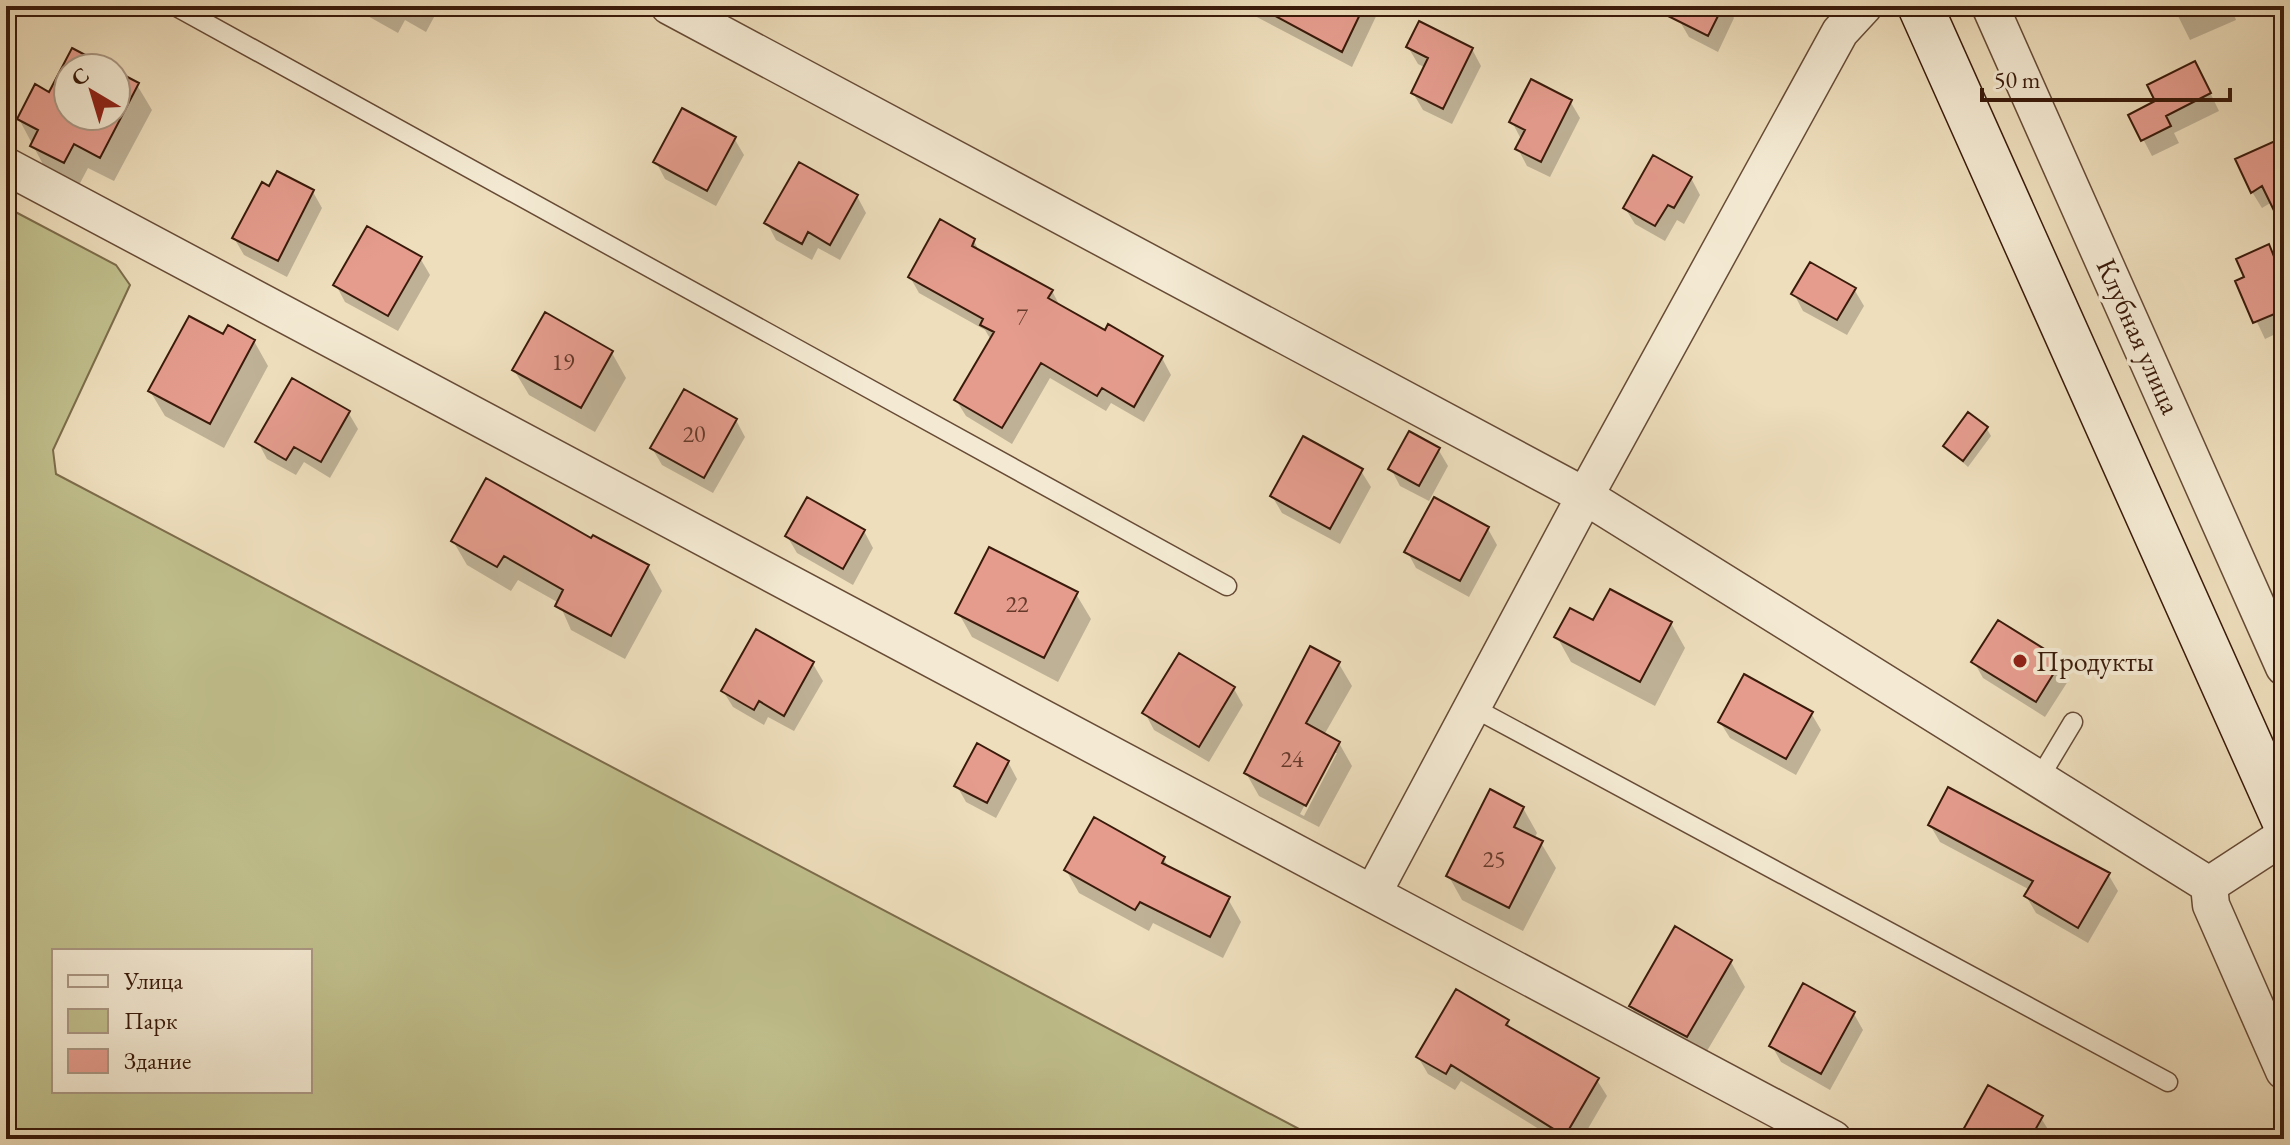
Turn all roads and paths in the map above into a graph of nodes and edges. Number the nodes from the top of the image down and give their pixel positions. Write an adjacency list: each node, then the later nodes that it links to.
1 (175, 6): 8 (lane)
2 (669, 6): 7 (street)
3 (1864, 6): 7 (street)
4 (1920, 6): 13 (main road)
5 (1990, 6): 9 (street, Клубная улица)
6 (6, 166): 16 (street)
7 (1585, 496): 10 (street); 12 (street)
8 (1227, 586)
9 (2284, 667)
10 (1472, 707): 16 (street); 18 (lane)
11 (2073, 722): 12 (lane)
12 (2040, 777): 15 (street)
13 (2284, 820)
14 (2284, 836): 15 (street)
15 (2209, 885): 17 (street)
16 (1373, 893): 19 (street)
17 (2284, 1071)
18 (2168, 1082)
19 (1833, 1139)

